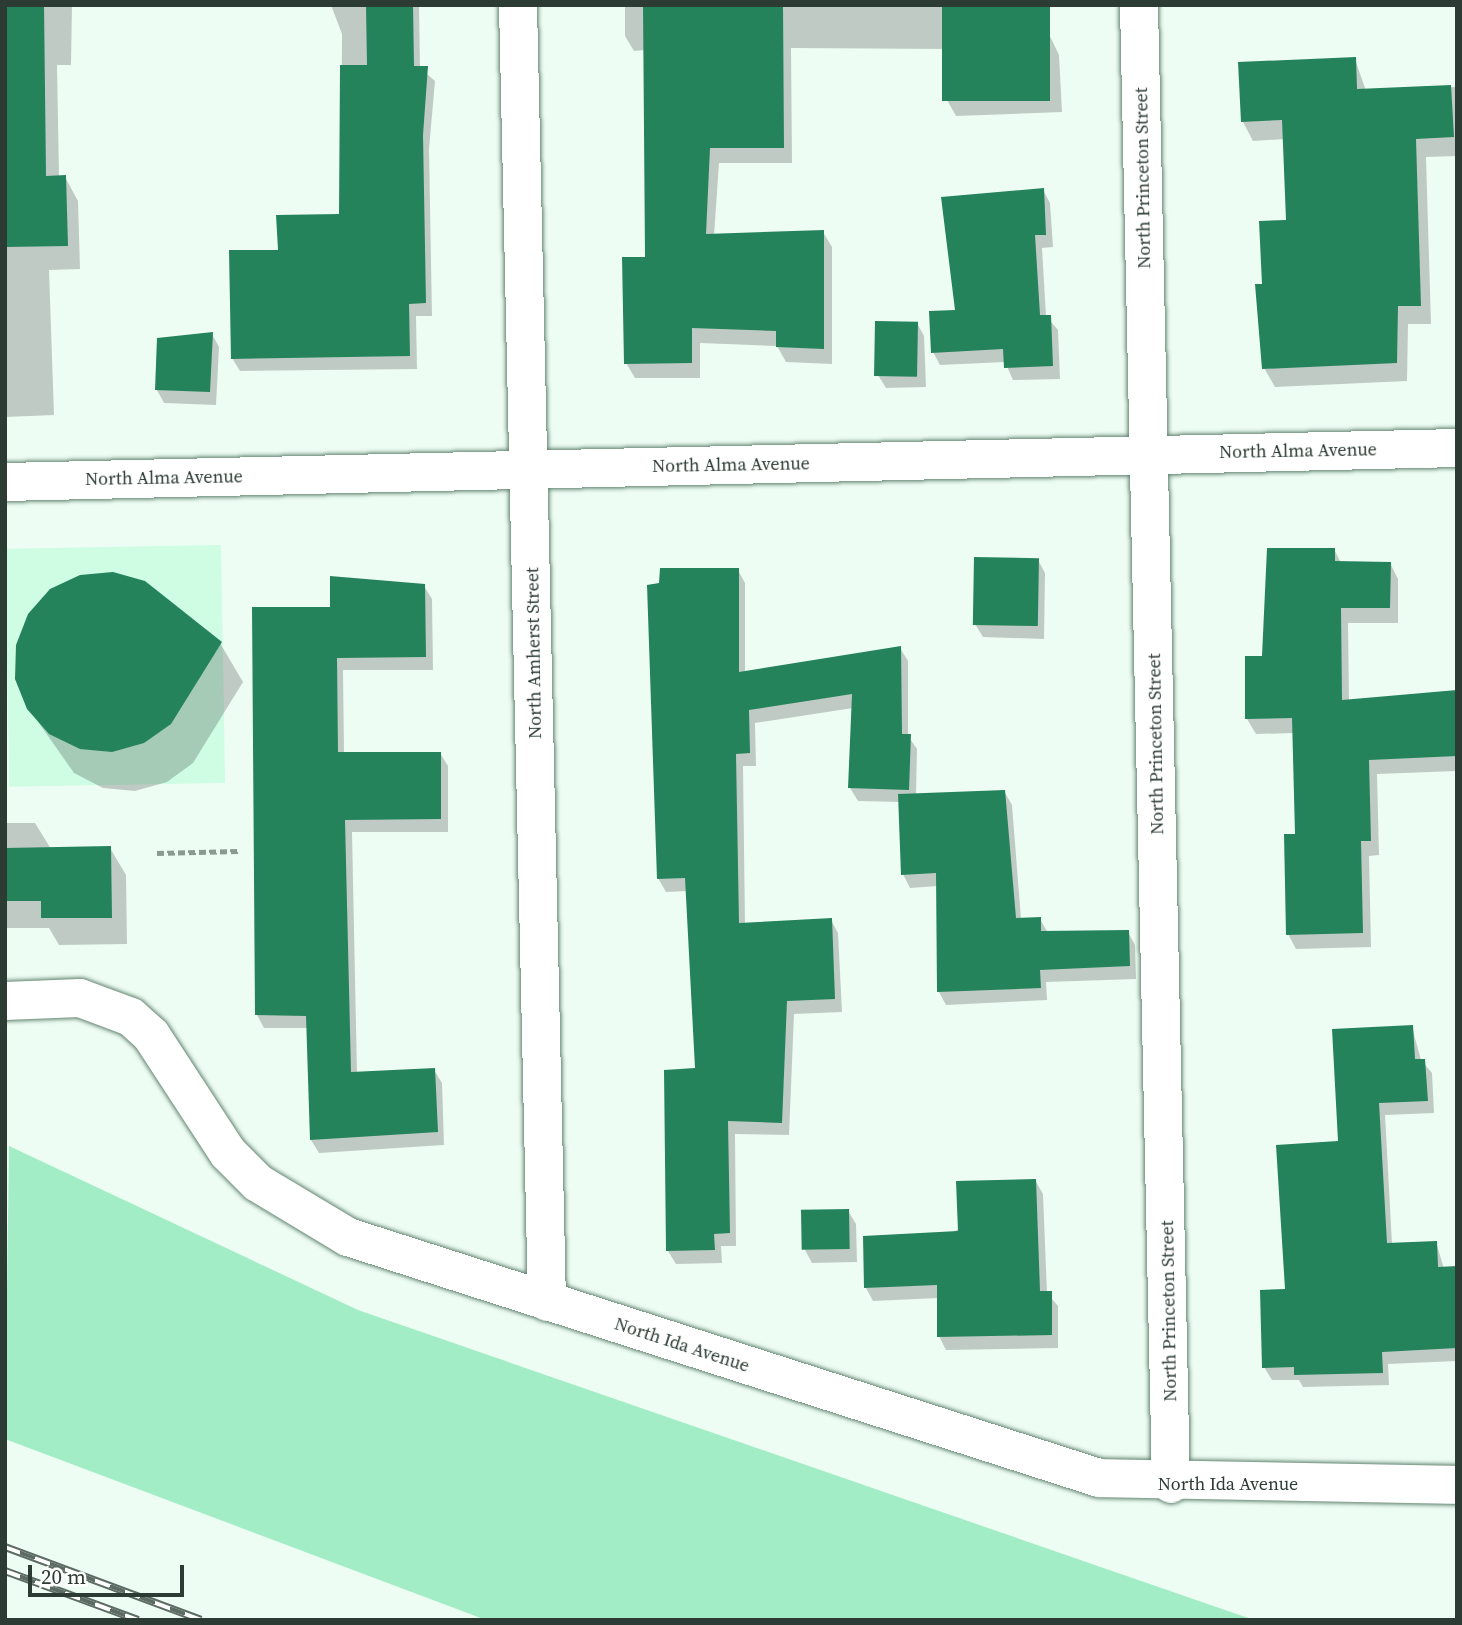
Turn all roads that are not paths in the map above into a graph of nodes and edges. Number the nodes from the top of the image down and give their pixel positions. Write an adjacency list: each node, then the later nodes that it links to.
1 (518, 5): 5 (street, North Amherst Street)
2 (1139, 5): 4 (street, North Princeton Street)
3 (1457, 448): 4 (street, North Alma Avenue)
4 (1149, 455): 5 (street, North Alma Avenue); 9 (street, North Princeton Street)
5 (530, 471): 6 (street, North Alma Avenue); 8 (street, North Amherst Street)
6 (5, 482)
7 (5, 1001): 8 (street, North Ida Avenue)
8 (547, 1302): 9 (street, North Ida Avenue)
9 (1171, 1484): 10 (street, North Ida Avenue)
10 (1457, 1485)

